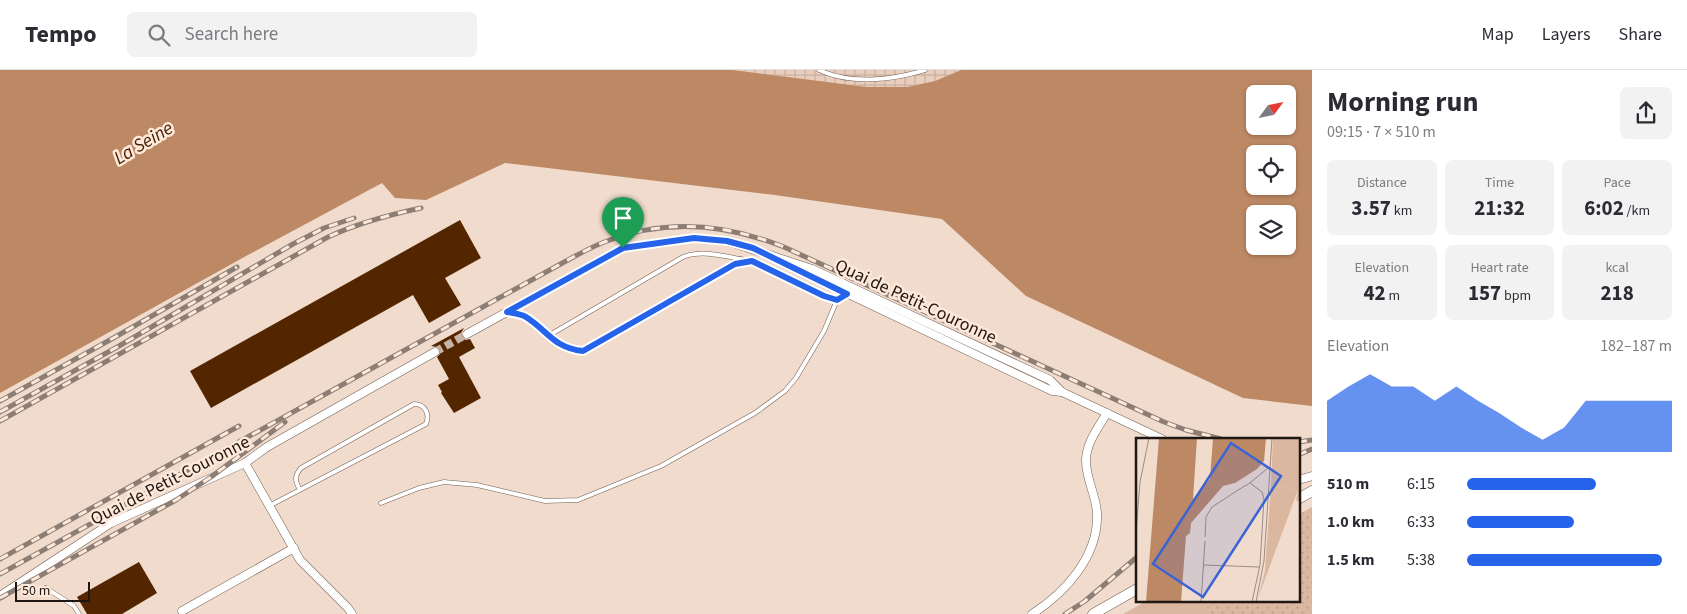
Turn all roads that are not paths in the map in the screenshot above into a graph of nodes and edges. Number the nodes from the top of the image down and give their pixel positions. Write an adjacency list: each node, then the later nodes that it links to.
1 (819, 70): 2 (lane)
2 (925, 70)
3 (752, 261): 5 (lane); 8 (lane); 8 (lane)
4 (849, 291): 5 (lane); 6 (street, Quai de Petit-Couronne); 10 (street, Quai de Petit-Couronne)
5 (837, 300): 16 (lane)
6 (507, 312): 7 (street, Quai de Petit-Couronne); 8 (lane)
7 (467, 334)
8 (548, 336)
9 (434, 352): 12 (street, Quai de Petit-Couronne)
10 (1107, 412): 11 (street, Quai de Petit-Couronne); 25 (street)
11 (1160, 438)
12 (245, 463): 17 (street); 21 (street, Quai de Petit-Couronne)
13 (300, 490): 13 (lane); 17 (lane)
14 (1312, 491): 15 (street)
15 (1300, 498)
16 (381, 503)
17 (269, 506): 18 (street)
18 (294, 548): 22 (street); 24 (street)
19 (46, 588): 23 (lane)
20 (1136, 590): 26 (street)
21 (0, 596)
22 (180, 612)
23 (79, 614)
24 (352, 614)
25 (1032, 614)
26 (1093, 614)

